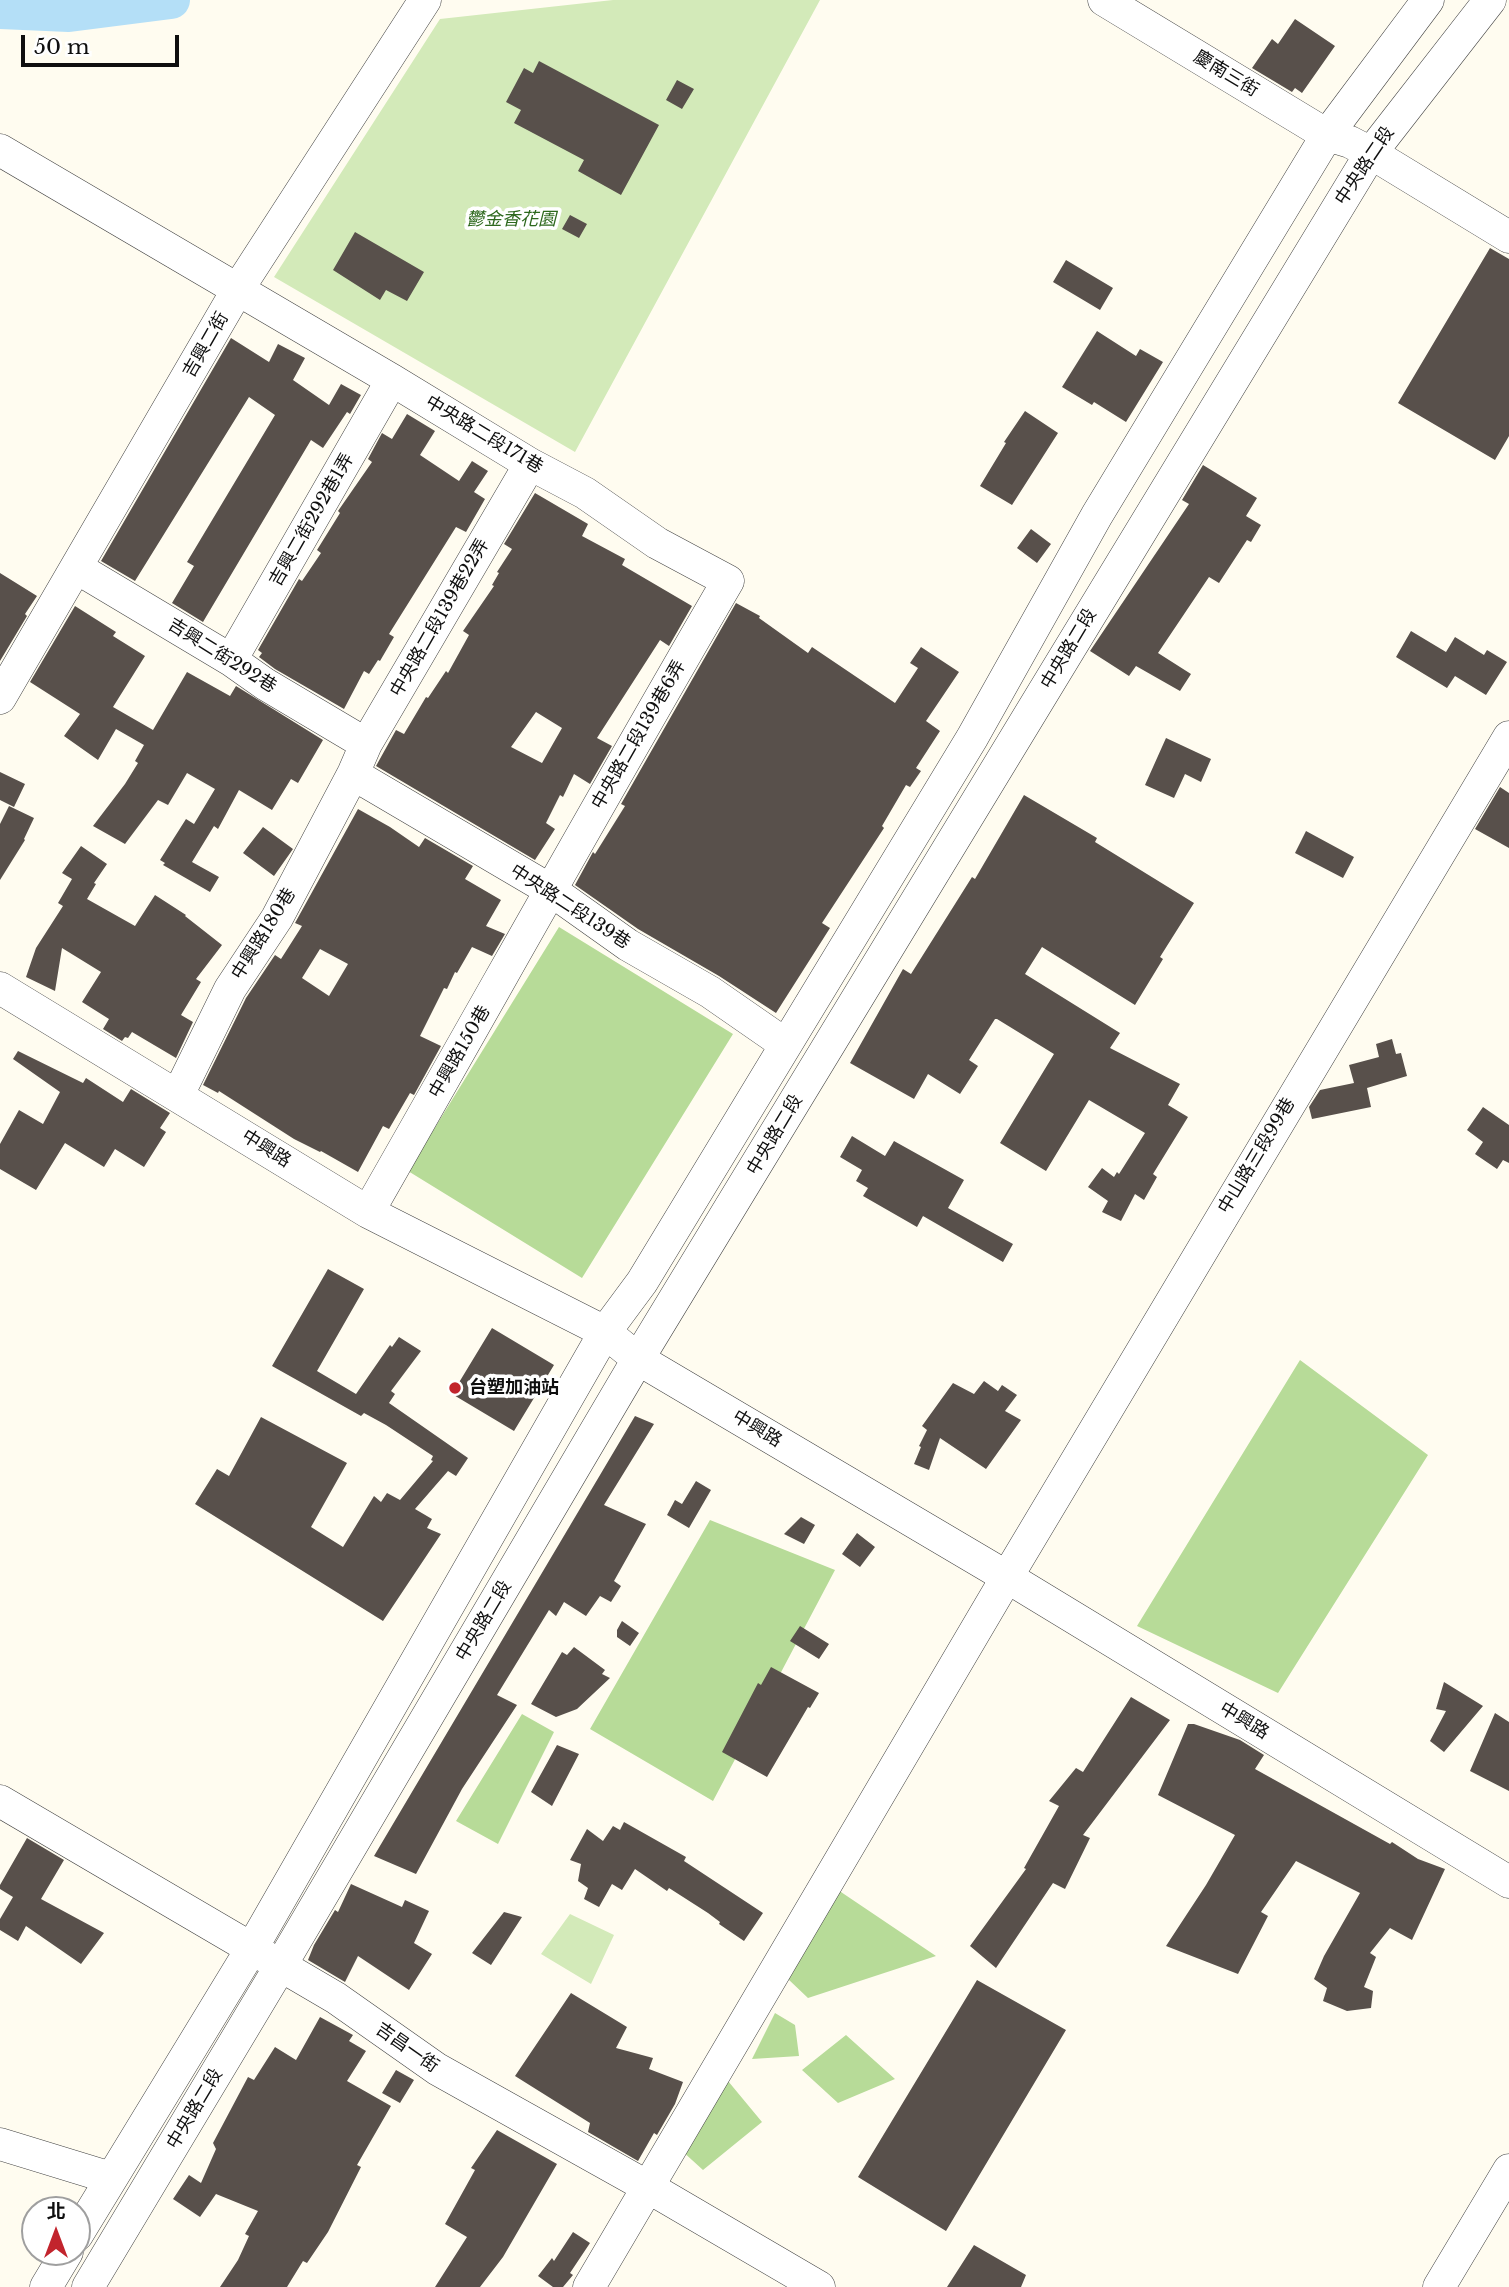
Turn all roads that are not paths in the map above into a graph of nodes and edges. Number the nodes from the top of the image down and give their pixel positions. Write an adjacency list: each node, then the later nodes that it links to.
1 (425, 0): 8 (street, 吉興二街)
2 (1104, 0): 5 (street, 慶南三街)
3 (1428, 0): 5 (street, 中央路二段)
4 (1490, 0): 5 (street, 中央路二段)
5 (1349, 143): 7 (street, 慶南三街); 20 (street, 中央路二段); 24 (street, 中央路二段)
6 (0, 150): 8 (street, 中央路二段171巷)
7 (1509, 237)
8 (238, 289): 9 (street, 中央路二段171巷); 11 (street, 吉興二街)
9 (392, 380): 10 (street, 中央路二段171巷); 13 (street, 吉興二街292巷1弄)
10 (530, 464): 12 (street, 中央路二段171巷); 16 (street, 中央路二段139巷22弄)
11 (77, 568): 13 (street, 吉興二街292巷); 14 (street, 吉興二街)
12 (728, 581): 18 (street, 中央路二段139巷6弄)
13 (231, 660): 16 (street, 吉興二街292巷)
14 (0, 698)
15 (1509, 737): 25 (street, 中山路三段99巷)
16 (366, 744): 17 (street, 中央路二段139巷22弄)
17 (353, 774): 18 (street, 中央路二段139巷); 21 (street, 中興路180巷)
18 (552, 891): 20 (street, 中央路二段139巷); 22 (street, 中興路150巷)
19 (0, 988): 21 (street, 中興路)
20 (785, 1044): 23 (street, 中央路二段)
21 (178, 1094): 22 (street, 中興路)
22 (368, 1212): 23 (street, 中興路)
23 (606, 1332): 24 (street, 中興路); 28 (street, 中央路二段)
24 (638, 1359): 25 (street, 中興路); 29 (street, 中央路二段)
25 (1007, 1577): 27 (street, 中興路); 33 (street, 中山路三段99巷)
26 (0, 1801): 28 (street, 吉昌一街)
27 (1509, 1882)
28 (253, 1948): 29 (street, 吉昌一街); 32 (street, 中央路二段)
29 (281, 1965): 33 (street, 吉昌一街); 37 (street, 中央路二段)
30 (0, 2144): 32 (street)
31 (1509, 2170): 40 (street)
32 (111, 2178): 34 (street, 中央路二段)
33 (648, 2187): 38 (street, 中山路三段99巷); 39 (street, 吉昌一街)
34 (91, 2212)
35 (59, 2266): 36 (street)
36 (46, 2287)
37 (88, 2287)
38 (589, 2287)
39 (819, 2287)
40 (1439, 2287)

